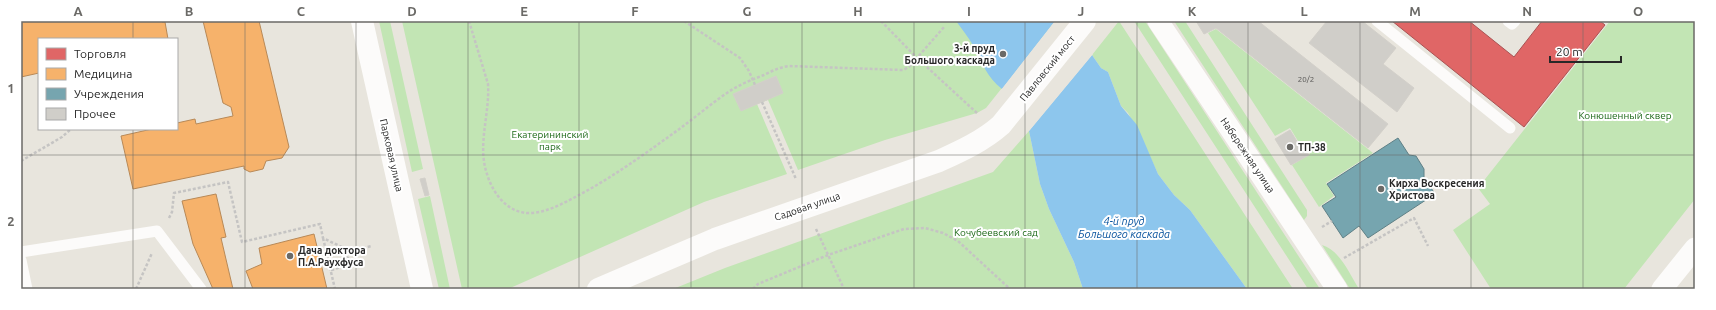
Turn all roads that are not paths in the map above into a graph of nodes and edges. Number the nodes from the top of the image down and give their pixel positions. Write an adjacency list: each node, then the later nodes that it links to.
1 (362, 21): 14 (main road, Парковая улица)
2 (1085, 21): 7 (main road, Павловский мост)
3 (1158, 21): 16 (street, Набережная улица)
4 (1376, 21): 8 (lane)
5 (1508, 21): 6 (lane)
6 (1515, 21)
7 (1009, 115): 15 (main road, Садовая улица)
8 (1510, 128)
9 (1695, 248): 17 (street)
10 (21, 252): 13 (lane)
11 (21, 260): 12 (lane)
12 (27, 289)
13 (201, 289)
14 (422, 289)
15 (598, 289)
16 (1337, 289)
17 (1662, 289)

